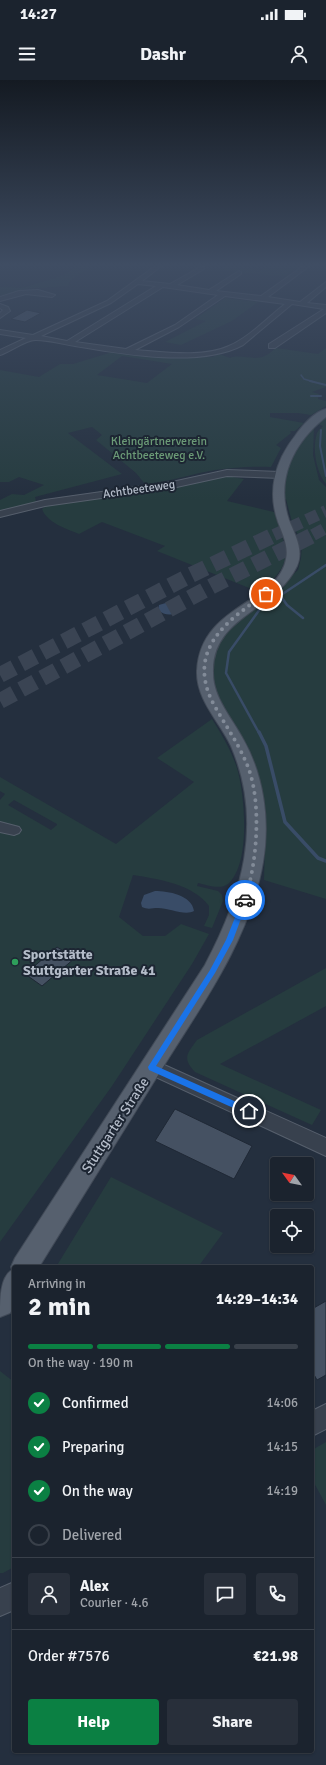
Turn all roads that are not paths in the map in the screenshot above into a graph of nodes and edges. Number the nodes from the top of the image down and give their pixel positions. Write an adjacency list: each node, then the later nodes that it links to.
1 (21, 343): 8 (street)
2 (72, 343): 7 (street)
3 (145, 343): 7 (street)
4 (240, 343): 7 (street)
5 (277, 343): 6 (street)
6 (272, 346)
7 (127, 351)
8 (0, 353)
9 (326, 412): 10 (main road, Stuttgarter Straße)
10 (280, 475): 11 (street, Achtbeeteweg); 12 (main road, Stuttgarter Straße)
11 (0, 514)
12 (151, 1067): 13 (street); 14 (main road, Stuttgarter Straße)
13 (326, 1146)
14 (25, 1265)
15 (12, 1285): 16 (main road)
16 (0, 1303)
17 (326, 1416): 18 (street)
18 (314, 1423)
19 (12, 1596): 20 (street)
20 (0, 1603)

